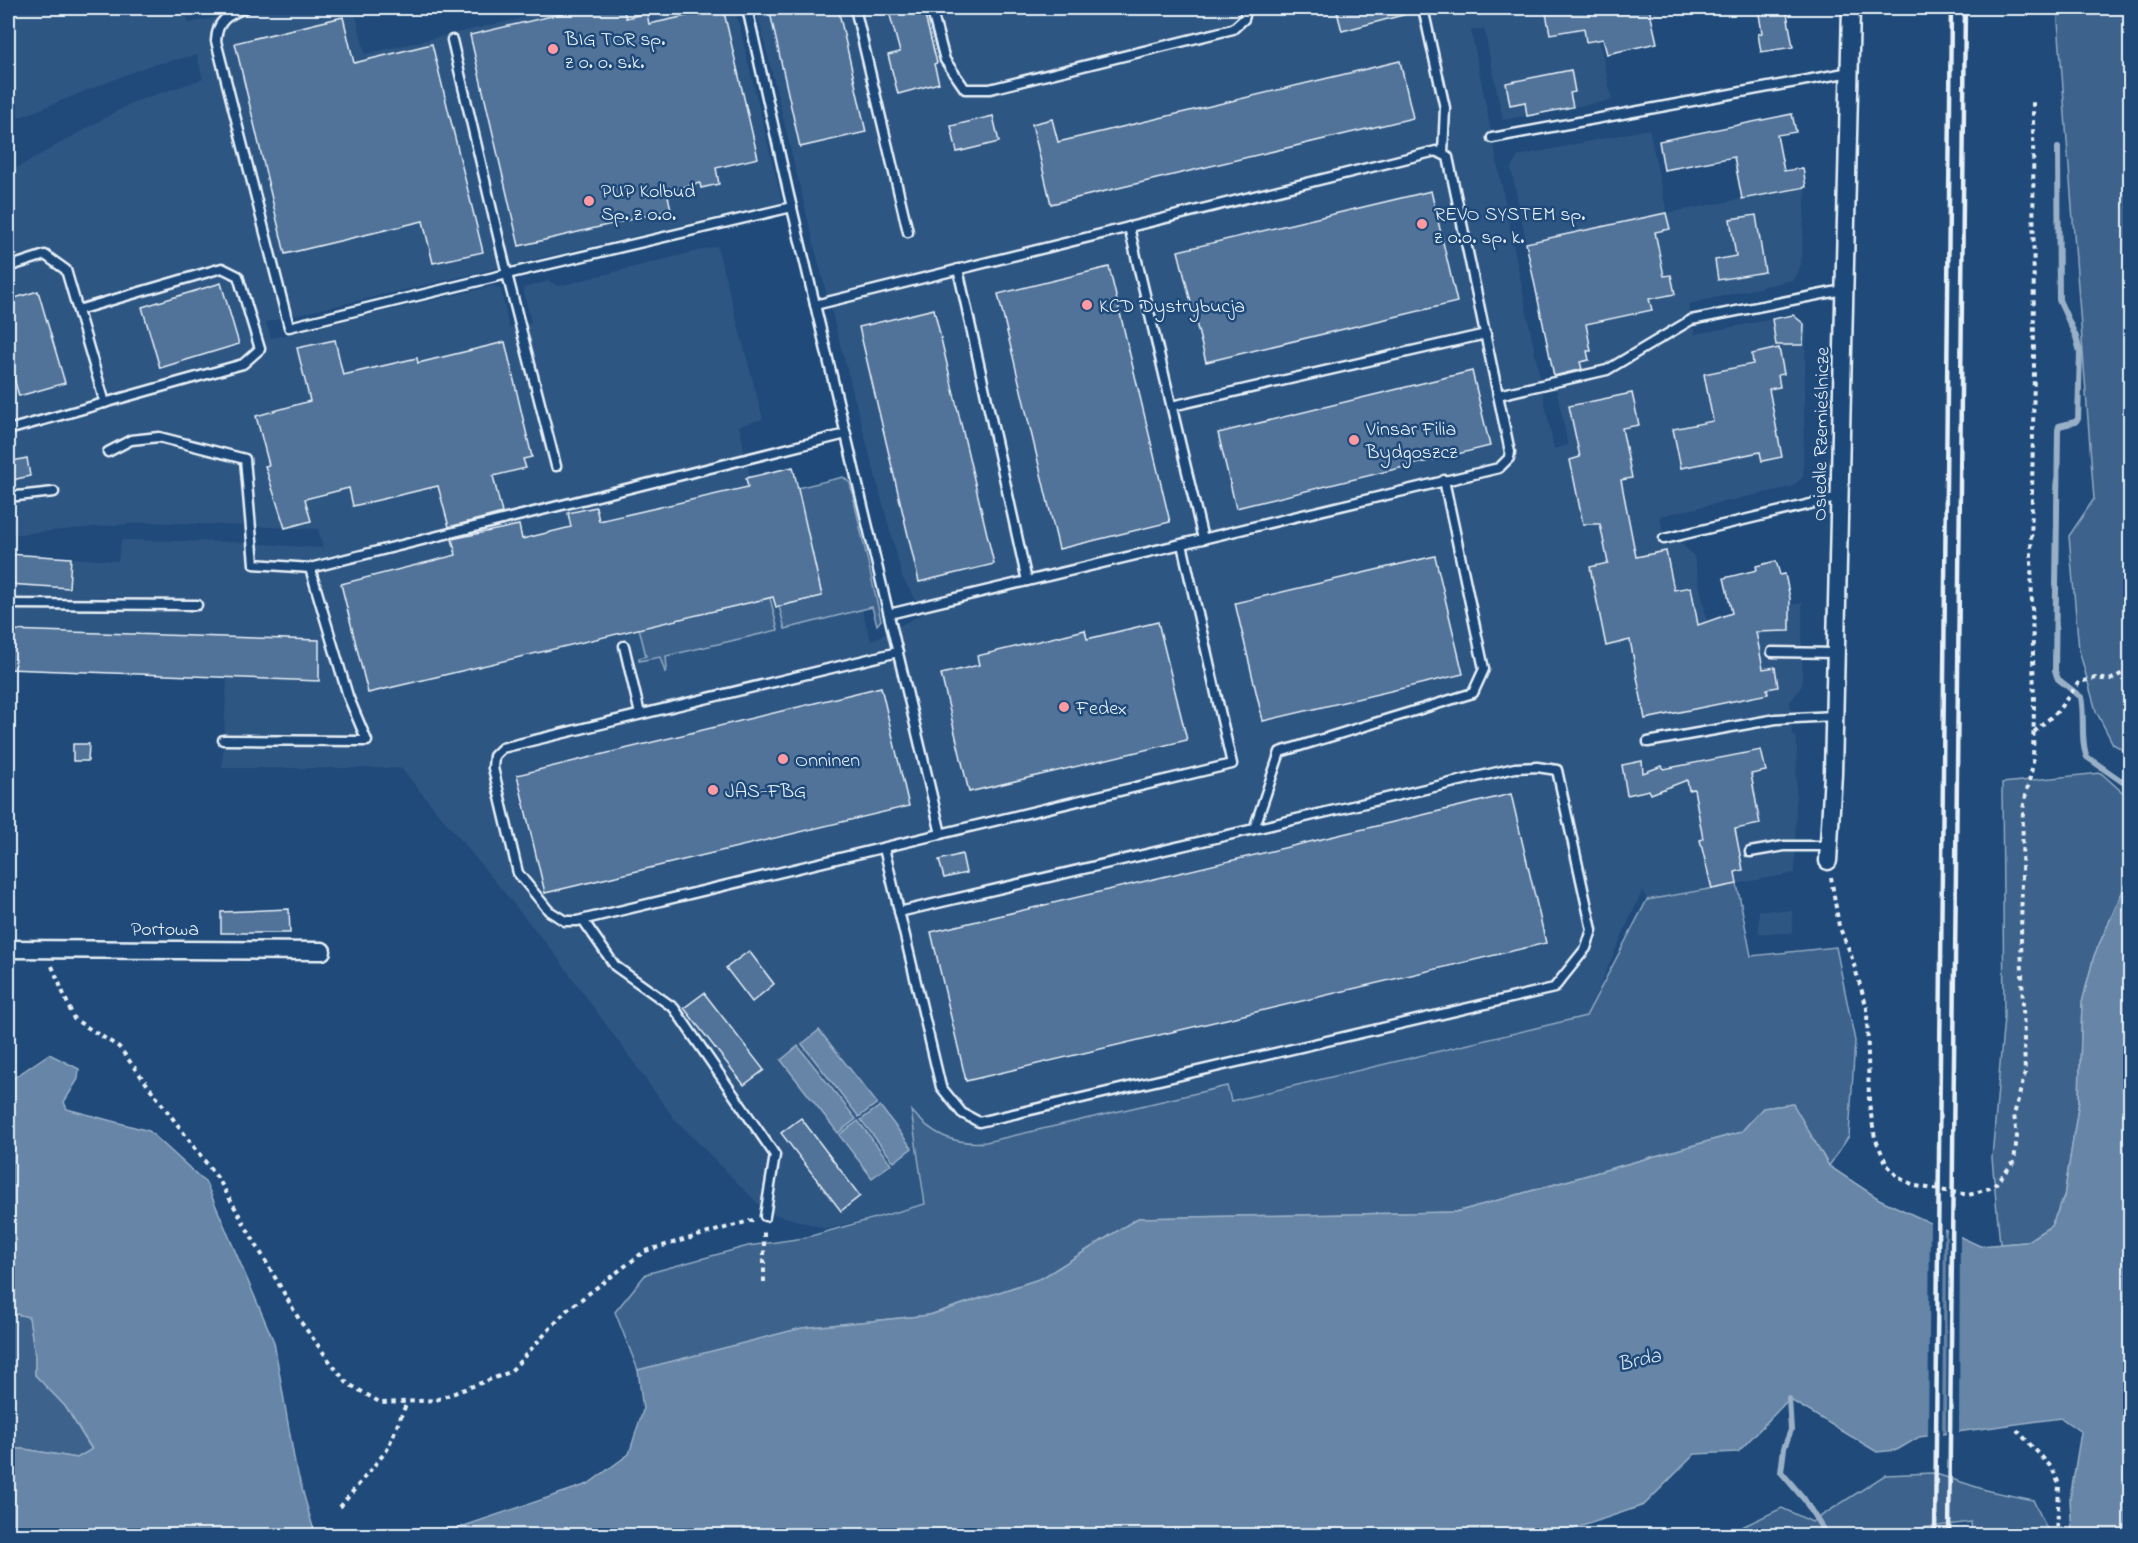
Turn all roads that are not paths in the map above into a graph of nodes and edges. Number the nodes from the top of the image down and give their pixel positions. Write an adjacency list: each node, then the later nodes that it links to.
1 (245, 8): 17 (lane)
2 (747, 8): 12 (lane)
3 (855, 8): 14 (lane)
4 (931, 8): 5 (lane)
5 (1247, 8)
6 (1423, 8): 11 (lane)
7 (1851, 8): 9 (street, Osiedle Rzemieślnicze)
8 (452, 40): 17 (lane)
9 (1850, 72): 10 (lane); 18 (street, Osiedle Rzemieślnicze)
10 (1492, 138)
11 (1443, 153): 13 (lane); 21 (lane)
12 (792, 207): 17 (lane); 19 (lane)
13 (1129, 227): 16 (lane); 24 (lane)
14 (908, 232)
15 (8, 267): 20 (lane)
16 (958, 269): 19 (lane); 37 (lane)
17 (507, 274): 28 (lane)
18 (1843, 290): 22 (lane); 32 (street, Osiedle Rzemieślnicze)
19 (815, 305): 26 (lane)
20 (78, 310): 23 (lane); 23 (lane)
21 (1485, 334): 22 (lane); 24 (lane)
22 (1498, 395): 29 (lane)
23 (105, 403): 25 (lane)
24 (1172, 406): 33 (lane)
25 (8, 430)
26 (846, 434): 36 (lane); 40 (lane)
27 (108, 452): 36 (lane)
28 (556, 466)
29 (1444, 480): 33 (lane); 49 (lane)
30 (54, 492): 31 (lane)
31 (8, 497)
32 (1840, 497): 34 (lane); 44 (street, Osiedle Rzemieślnicze)
33 (1203, 539): 35 (lane)
34 (1664, 539)
35 (1182, 544): 37 (lane); 50 (lane)
36 (310, 568): 47 (lane)
37 (1027, 581): 40 (lane)
38 (8, 604): 39 (lane)
39 (197, 605)
40 (889, 614): 42 (lane)
41 (624, 646): 45 (lane)
42 (898, 652): 45 (lane); 50 (lane)
43 (1772, 652): 44 (lane)
44 (1836, 652): 46 (street, Osiedle Rzemieślnicze)
45 (640, 714): 55 (lane)
46 (1834, 716): 48 (lane); 53 (street, Osiedle Rzemieślnicze)
47 (223, 740)
48 (1648, 742)
49 (1254, 829): 54 (lane); 54 (lane)
50 (941, 834): 51 (lane)
51 (884, 848): 54 (lane); 55 (lane)
52 (1750, 852): 53 (lane)
53 (1829, 854)
54 (899, 912)
55 (583, 920): 58 (lane)
56 (8, 949): 57 (street, Portowa)
57 (321, 951)
58 (765, 1216)

